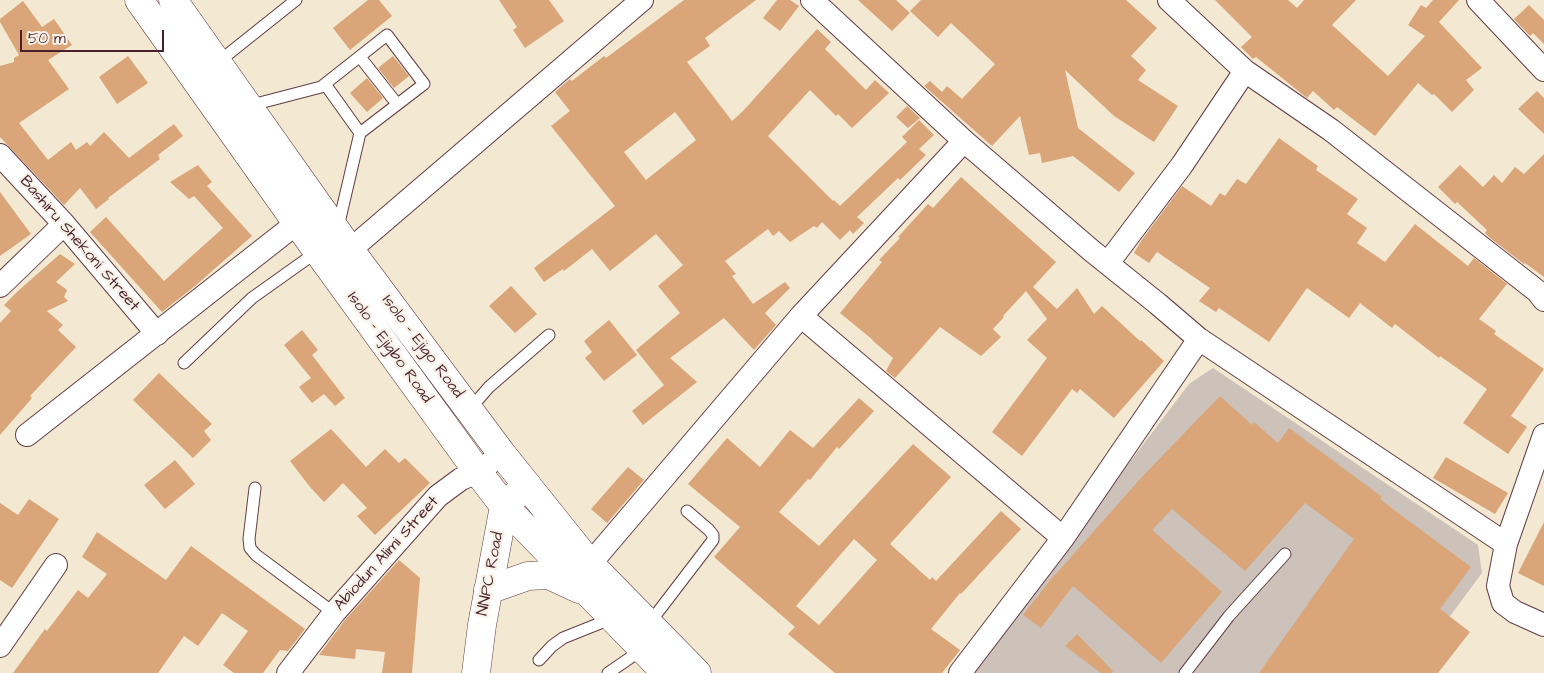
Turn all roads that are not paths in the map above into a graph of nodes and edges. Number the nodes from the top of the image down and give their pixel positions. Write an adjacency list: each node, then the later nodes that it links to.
1 (139, 0): 19 (main road, Isolo - Ejigbo Road)
2 (173, 0): 9 (main road, Isolo - Ejigo Road)
3 (296, 0): 9 (lane)
4 (642, 0): 20 (street)
5 (812, 0): 16 (street)
6 (1169, 0): 11 (street)
7 (1478, 0): 10 (street)
8 (360, 56): 12 (lane); 13 (lane); 13 (lane)
9 (217, 64): 14 (main road, Isolo - Ejigo Road)
10 (1544, 70)
11 (1245, 71): 22 (street); 24 (street)
12 (325, 84): 14 (lane); 15 (lane)
13 (397, 104): 15 (lane)
14 (248, 106): 20 (main road, Isolo - Ejigo Road)
15 (360, 133): 20 (lane)
16 (964, 141): 22 (street); 25 (street)
17 (0, 155): 18 (street, Bashiru Shekoni Street)
18 (64, 224): 23 (street); 26 (street, Bashiru Shekoni Street)
19 (297, 224): 21 (main road, Isolo - Ejigbo Road); 26 (street)
20 (343, 240): 30 (main road, Isolo - Ejigo Road)
21 (318, 251): 29 (lane); 34 (main road, Isolo - Ejigbo Road)
22 (1108, 263): 28 (street)
23 (0, 286)
24 (1544, 300)
25 (800, 316): 39 (street); 42 (street)
26 (157, 334): 31 (street)
27 (550, 334): 30 (lane)
28 (1199, 339): 39 (street); 40 (street)
29 (184, 363)
30 (469, 410): 33 (main road, Isolo - Ejigo Road)
31 (27, 435)
32 (1544, 436): 40 (street)
33 (502, 454): 34 (street, Abiodun Alimi Street); 35 (main road, Isolo - Ejigo Road)
34 (478, 472): 37 (main road, Isolo - Ejigbo Road); 46 (street, Abiodun Alimi Street)
35 (527, 485): 37 (main road); 42 (main road, Isolo - Ejigo Road)
36 (255, 488): 46 (lane)
37 (504, 506): 44 (main road, NNPC Road); 45 (main road, Isolo - Ejigbo Road)
38 (687, 511): 49 (lane)
39 (1063, 538): 57 (street)
40 (1506, 544): 48 (street)
41 (1285, 554): 58 (lane)
42 (590, 564): 49 (main road, Isolo - Ejigo Road)
43 (56, 565): 50 (street)
44 (488, 590): 45 (main road); 53 (main road, NNPC Road)
45 (588, 593): 47 (main road, Isolo - Ejigbo Road)
46 (334, 613): 52 (street, Abiodun Alimi Street)
47 (613, 618): 49 (main road, Isolo - Ejigbo Road); 51 (lane)
48 (1544, 625)
49 (646, 637): 54 (lane); 55 (main road, Isolo - Ejigbo Road); 56 (main road, Isolo - Ejigo Road)
50 (0, 646)
51 (539, 660)
52 (288, 673)
53 (476, 673)
54 (608, 673)
55 (666, 673)
56 (697, 673)
57 (960, 673)
58 (1185, 673)

